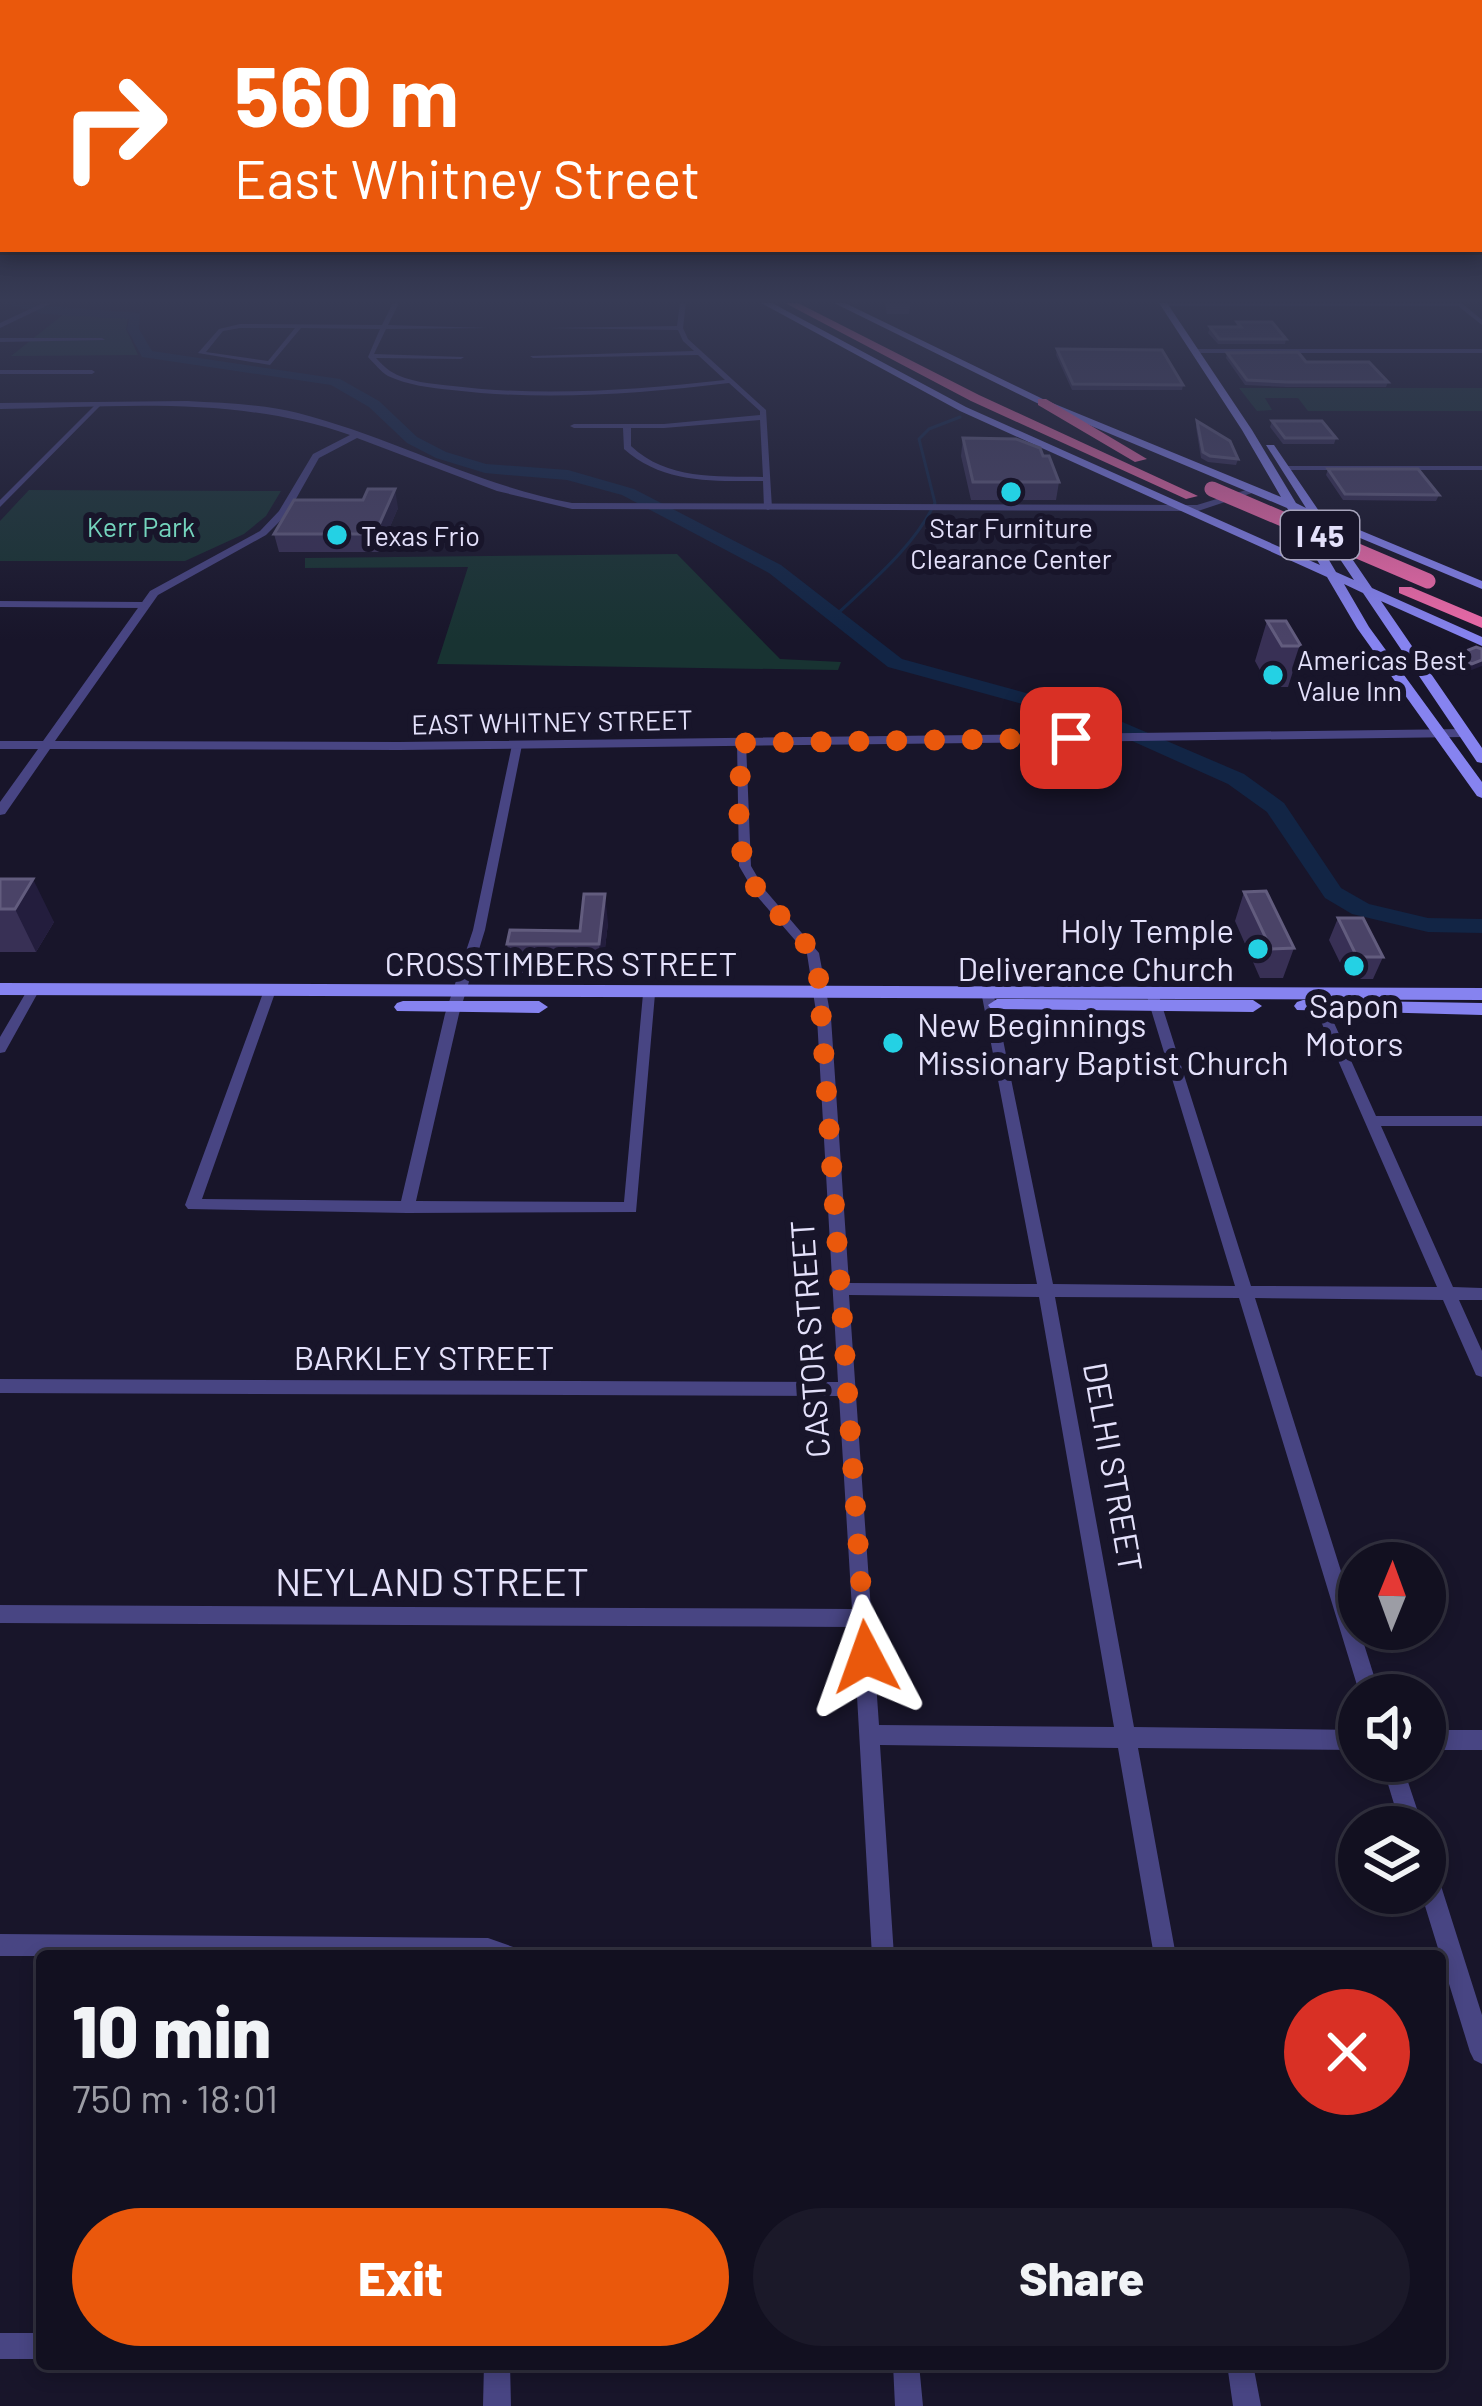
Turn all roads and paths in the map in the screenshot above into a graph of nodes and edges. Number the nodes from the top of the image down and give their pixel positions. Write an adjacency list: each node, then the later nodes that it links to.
1 (88, 415): 28 (street)
2 (287, 415): 15 (street)
3 (1013, 415): 23 (highway, I 45)
4 (1027, 415): 26 (highway)
5 (1049, 415): 17 (highway, I 45)
6 (1065, 415): 17 (highway)
7 (1074, 415): 22 (main road)
8 (1242, 415): 12 (main road)
9 (1245, 415): 12 (main road)
10 (977, 416): 23 (highway); 25 (main road)
11 (765, 417): 14 (street); 21 (street)
12 (1249, 424): 16 (main road); 18 (main road)
13 (574, 426): 14 (street)
14 (627, 426): 21 (street)
15 (355, 436): 30 (street); 39 (street)
16 (1259, 455): 18 (main road); 20 (main road)
17 (1140, 459): 26 (highway, I 45)
18 (1284, 468): 19 (street); 31 (main road)
19 (1482, 468)
20 (1269, 477): 22 (main road); 24 (main road); 27 (main road)
21 (767, 479): 30 (street)
22 (1237, 482): 24 (main road)
23 (1163, 484): 26 (highway, I 45)
24 (1256, 490): 26 (street); 27 (main road)
25 (1148, 494): 26 (main road); 29 (main road)
26 (1195, 496): 29 (street); 32 (main road); 36 (highway, I 45); 36 (highway, I 45, bridge)
27 (1287, 503): 31 (main road); 32 (main road)
28 (0, 506)
29 (1136, 507): 30 (street)
30 (768, 508)
31 (1317, 516): 33 (main road); 35 (main road)
32 (1326, 572): 35 (main road); 45 (main road)
33 (1454, 573): 34 (main road); 36 (main road)
34 (1482, 585)
35 (1363, 588): 36 (main road); 43 (main road)
36 (1411, 589): 38 (highway, I 45); 40 (highway); 41 (main road); 42 (highway, I 45)
37 (0, 604): 39 (street)
38 (1482, 604)
39 (142, 605): 51 (street)
40 (1482, 613)
41 (1433, 620): 43 (main road); 44 (main road)
42 (1482, 623)
43 (1390, 626): 46 (main road)
44 (1482, 642)
45 (1407, 683): 46 (main road); 47 (main road)
46 (1430, 684): 48 (main road)
47 (1441, 733): 48 (street, EAST WHITNEY STREET); 49 (street, EAST WHITNEY STREET); 54 (main road)
48 (1465, 733): 53 (main road)
49 (741, 743): 52 (street, EAST WHITNEY STREET); 64 (street, CASTOR STREET)
50 (0, 745): 51 (street, EAST WHITNEY STREET)
51 (46, 745): 52 (street, EAST WHITNEY STREET); 55 (street)
52 (517, 745): 62 (street)
53 (1482, 759)
54 (1482, 793)
55 (0, 811)
56 (0, 988): 58 (main road, CROSSTIMBERS STREET)
57 (1482, 994): 66 (main road, CROSSTIMBERS STREET)
58 (30, 996): 61 (main road, CROSSTIMBERS STREET); 67 (main road, CROSSTIMBERS STREET); 69 (street)
59 (989, 998): 60 (main road, CROSSTIMBERS STREET); 64 (main road, CROSSTIMBERS STREET); 74 (street, DELHI STREET)
60 (1154, 998): 65 (main road, CROSSTIMBERS STREET); 75 (street)
61 (267, 999): 62 (main road, CROSSTIMBERS STREET); 72 (street)
62 (456, 999): 63 (main road, CROSSTIMBERS STREET); 72 (street)
63 (650, 1000): 64 (main road, CROSSTIMBERS STREET); 72 (street)
64 (821, 1000): 73 (street, CASTOR STREET)
65 (1317, 1000): 66 (main road, CROSSTIMBERS STREET); 70 (street)
66 (1446, 1001): 68 (main road, CROSSTIMBERS STREET)
67 (0, 1003)
68 (1482, 1009)
69 (0, 1049)
70 (1372, 1120): 71 (street); 76 (street)
71 (1482, 1121)
72 (407, 1207)
73 (843, 1288): 74 (street); 80 (street, CASTOR STREET)
74 (1046, 1290): 75 (street); 85 (street, DELHI STREET)
75 (1243, 1292): 76 (street); 83 (street)
76 (1448, 1294): 77 (street); 78 (street)
77 (1482, 1294)
78 (1482, 1370)
79 (0, 1386): 80 (street, BARKLEY STREET)
80 (848, 1389): 82 (street, CASTOR STREET)
81 (0, 1614): 82 (street, NEYLAND STREET)
82 (863, 1618): 84 (street, CASTOR STREET)
83 (1363, 1674)
84 (871, 1735): 85 (street); 92 (street, CASTOR STREET)
85 (1125, 1736): 86 (street); 93 (street, DELHI STREET)
86 (1338, 1740)
87 (1446, 1740): 88 (street)
88 (1482, 1740)
89 (1439, 1914): 94 (street)
90 (0, 1946): 91 (street)
91 (491, 1950)
92 (883, 1950)
93 (1164, 1950)
94 (1482, 2052)
95 (0, 2346): 96 (street)
96 (36, 2346)
97 (497, 2370): 100 (street)
98 (906, 2370): 101 (street)
99 (1241, 2370): 102 (street)
100 (497, 2406)
101 (908, 2406)
102 (1247, 2406)

